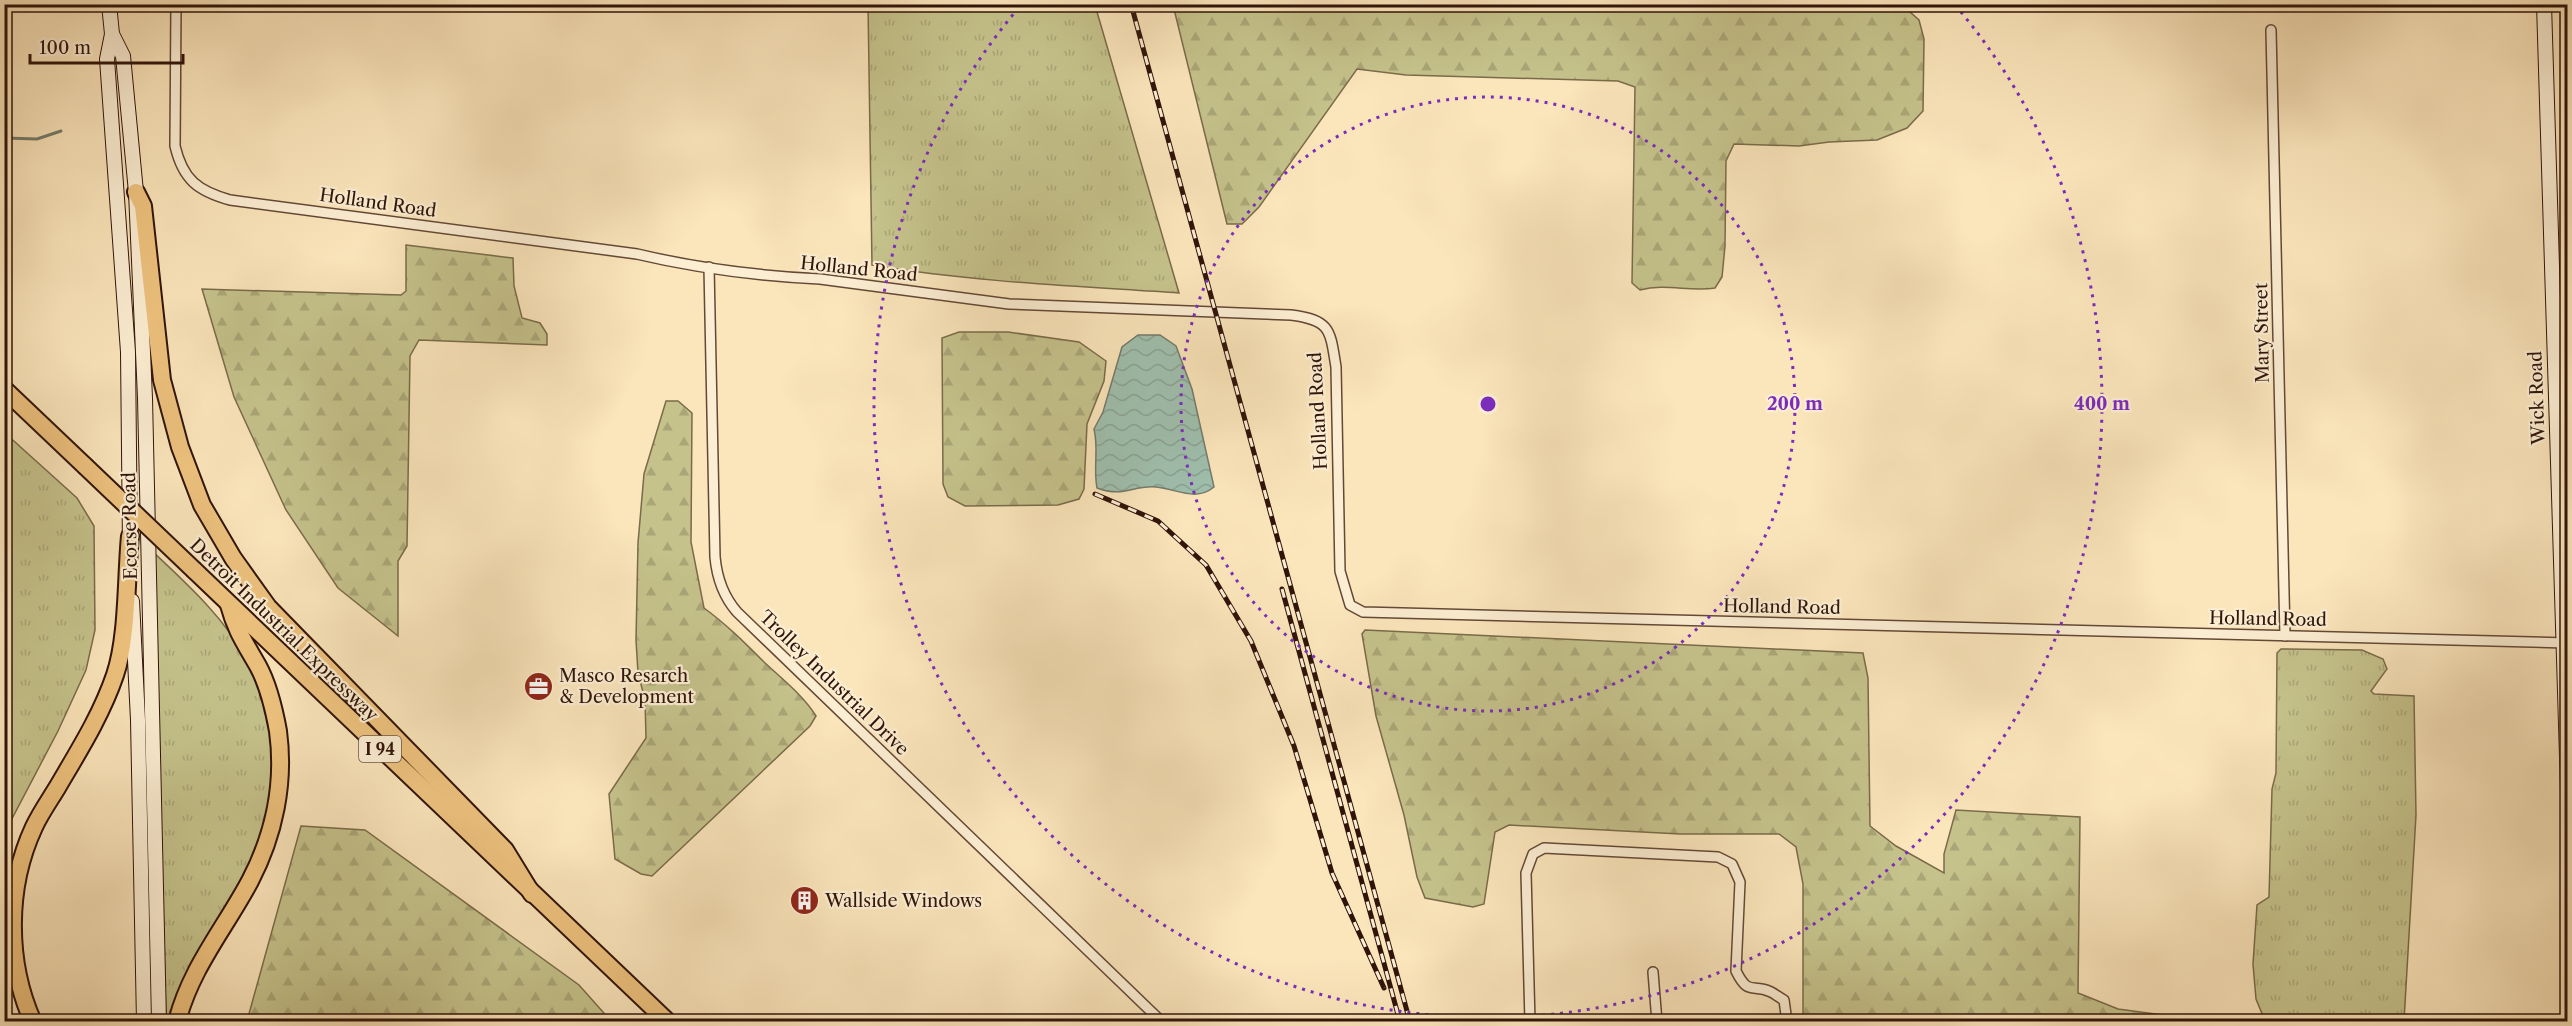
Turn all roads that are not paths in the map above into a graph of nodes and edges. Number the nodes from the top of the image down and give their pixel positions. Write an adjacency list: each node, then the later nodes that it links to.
1 (109, 4): 5 (main road, Ecorse Road)
2 (176, 4): 7 (street, Holland Road)
3 (2544, 4): 12 (main road, Wick Road)
4 (2271, 30): 11 (street, Mary Street)
5 (112, 34): 6 (main road, Ecorse Road); 9 (main road, Ecorse Road)
6 (136, 192): 14 (highway); 18 (main road, Ecorse Road)
7 (709, 267): 11 (street, Holland Road); 21 (street, Trolley Industrial Drive)
8 (4, 389): 10 (highway, Detroit Industrial Expressway / I 94, bridge)
9 (130, 536): 16 (highway); 17 (main road, Ecorse Road)
10 (228, 604): 14 (highway, Detroit Industrial Expressway / I 94); 19 (highway)
11 (2285, 636): 12 (street, Holland Road)
12 (2565, 643): 13 (main road, Wick Road)
13 (2568, 790)
14 (532, 894): 20 (highway, Detroit Industrial Expressway / I 94)
15 (1653, 972): 23 (street)
16 (33, 1022)
17 (144, 1022)
18 (159, 1022)
19 (177, 1022)
20 (668, 1022)
21 (1162, 1022)
22 (1530, 1022): 24 (street)
23 (1657, 1022)
24 (1786, 1022)

